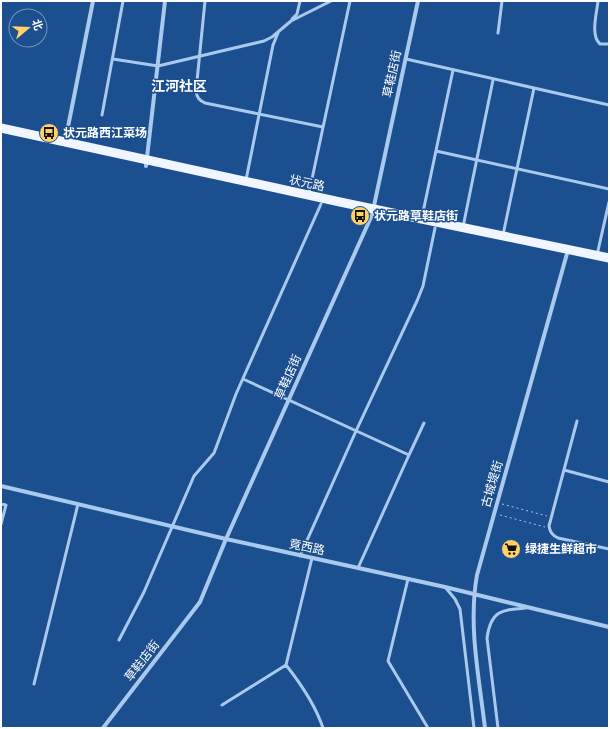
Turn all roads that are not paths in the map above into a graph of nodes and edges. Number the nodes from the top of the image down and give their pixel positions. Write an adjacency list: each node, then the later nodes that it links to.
1 (93, 1): 28 (street)
2 (123, 1): 17 (lane)
3 (165, 1): 18 (street)
4 (205, 1): 15 (lane)
5 (300, 1): 11 (lane)
6 (331, 1): 11 (lane)
7 (350, 1): 25 (lane)
8 (418, 1): 16 (street, 草鞋店街)
9 (502, 1): 13 (lane)
10 (598, 1): 14 (lane)
11 (291, 21): 12 (lane)
12 (282, 28): 15 (lane); 23 (lane)
13 (498, 33)
14 (609, 44)
15 (200, 56): 18 (lane); 23 (lane)
16 (406, 59): 19 (lane); 38 (street, 草鞋店街)
17 (113, 60): 18 (lane); 24 (lane)
18 (158, 66): 31 (street)
19 (453, 70): 20 (lane); 29 (lane)
20 (493, 80): 21 (lane); 30 (lane)
21 (534, 88): 22 (lane); 32 (lane)
22 (609, 105)
23 (259, 114): 25 (lane); 33 (lane)
24 (102, 116)
25 (323, 127): 35 (lane)
26 (1, 128): 28 (main road, 状元路)
27 (1, 134): 31 (main road, 状元路)
28 (65, 142): 31 (main road, 状元路)
29 (436, 150): 30 (lane); 39 (lane)
30 (476, 159): 32 (lane); 41 (lane)
31 (146, 163): 33 (main road, 状元路); 37 (main road, 状元路)
32 (517, 168): 34 (lane); 42 (lane)
33 (246, 181): 35 (main road, 状元路)
34 (609, 189)
35 (309, 195): 38 (main road, 状元路)
36 (609, 202): 44 (lane)
37 (321, 204): 38 (main road, 状元路); 47 (lane)
38 (373, 212): 39 (main road, 状元路); 40 (main road, 状元路); 48 (street, 草鞋店街)
39 (422, 219): 41 (main road, 状元路)
40 (435, 228): 43 (main road, 状元路); 51 (lane)
41 (462, 228): 42 (main road, 状元路)
42 (503, 236): 43 (main road, 状元路)
43 (567, 252): 44 (main road, 状元路); 46 (main road, 状元路); 67 (street, 古城堤街)
44 (597, 256): 45 (main road, 状元路)
45 (609, 258)
46 (609, 264)
47 (243, 379): 48 (lane); 59 (lane)
48 (288, 400): 51 (lane); 60 (street, 草鞋店街)
49 (577, 421): 53 (lane)
50 (424, 423): 52 (lane)
51 (356, 431): 52 (lane); 62 (lane)
52 (409, 455): 64 (lane)
53 (564, 470): 54 (lane); 61 (lane)
54 (609, 482)
55 (1, 486): 57 (street, 竟西路)
56 (1, 504): 58 (lane)
57 (78, 504): 59 (street, 竟西路); 72 (lane)
58 (1, 524)
59 (172, 526): 60 (street, 竟西路); 70 (lane)
60 (226, 539): 62 (street, 竟西路); 74 (street, 草鞋店街)
61 (609, 549)
62 (300, 556): 63 (street, 竟西路)
63 (312, 558): 64 (street, 竟西路); 71 (lane)
64 (358, 568): 65 (street, 竟西路)
65 (408, 579): 66 (street, 竟西路); 76 (lane)
66 (446, 588): 67 (street, 竟西路); 77 (lane)
67 (474, 594): 68 (street, 竟西路); 78 (street, 古城堤街)
68 (532, 608): 69 (street, 竟西路); 79 (lane)
69 (609, 627)
70 (119, 640)
71 (286, 664): 73 (lane); 75 (lane)
72 (34, 684)
73 (222, 706)
74 (102, 728)
75 (323, 728)
76 (428, 728)
77 (474, 728)
78 (485, 728)
79 (498, 728)

